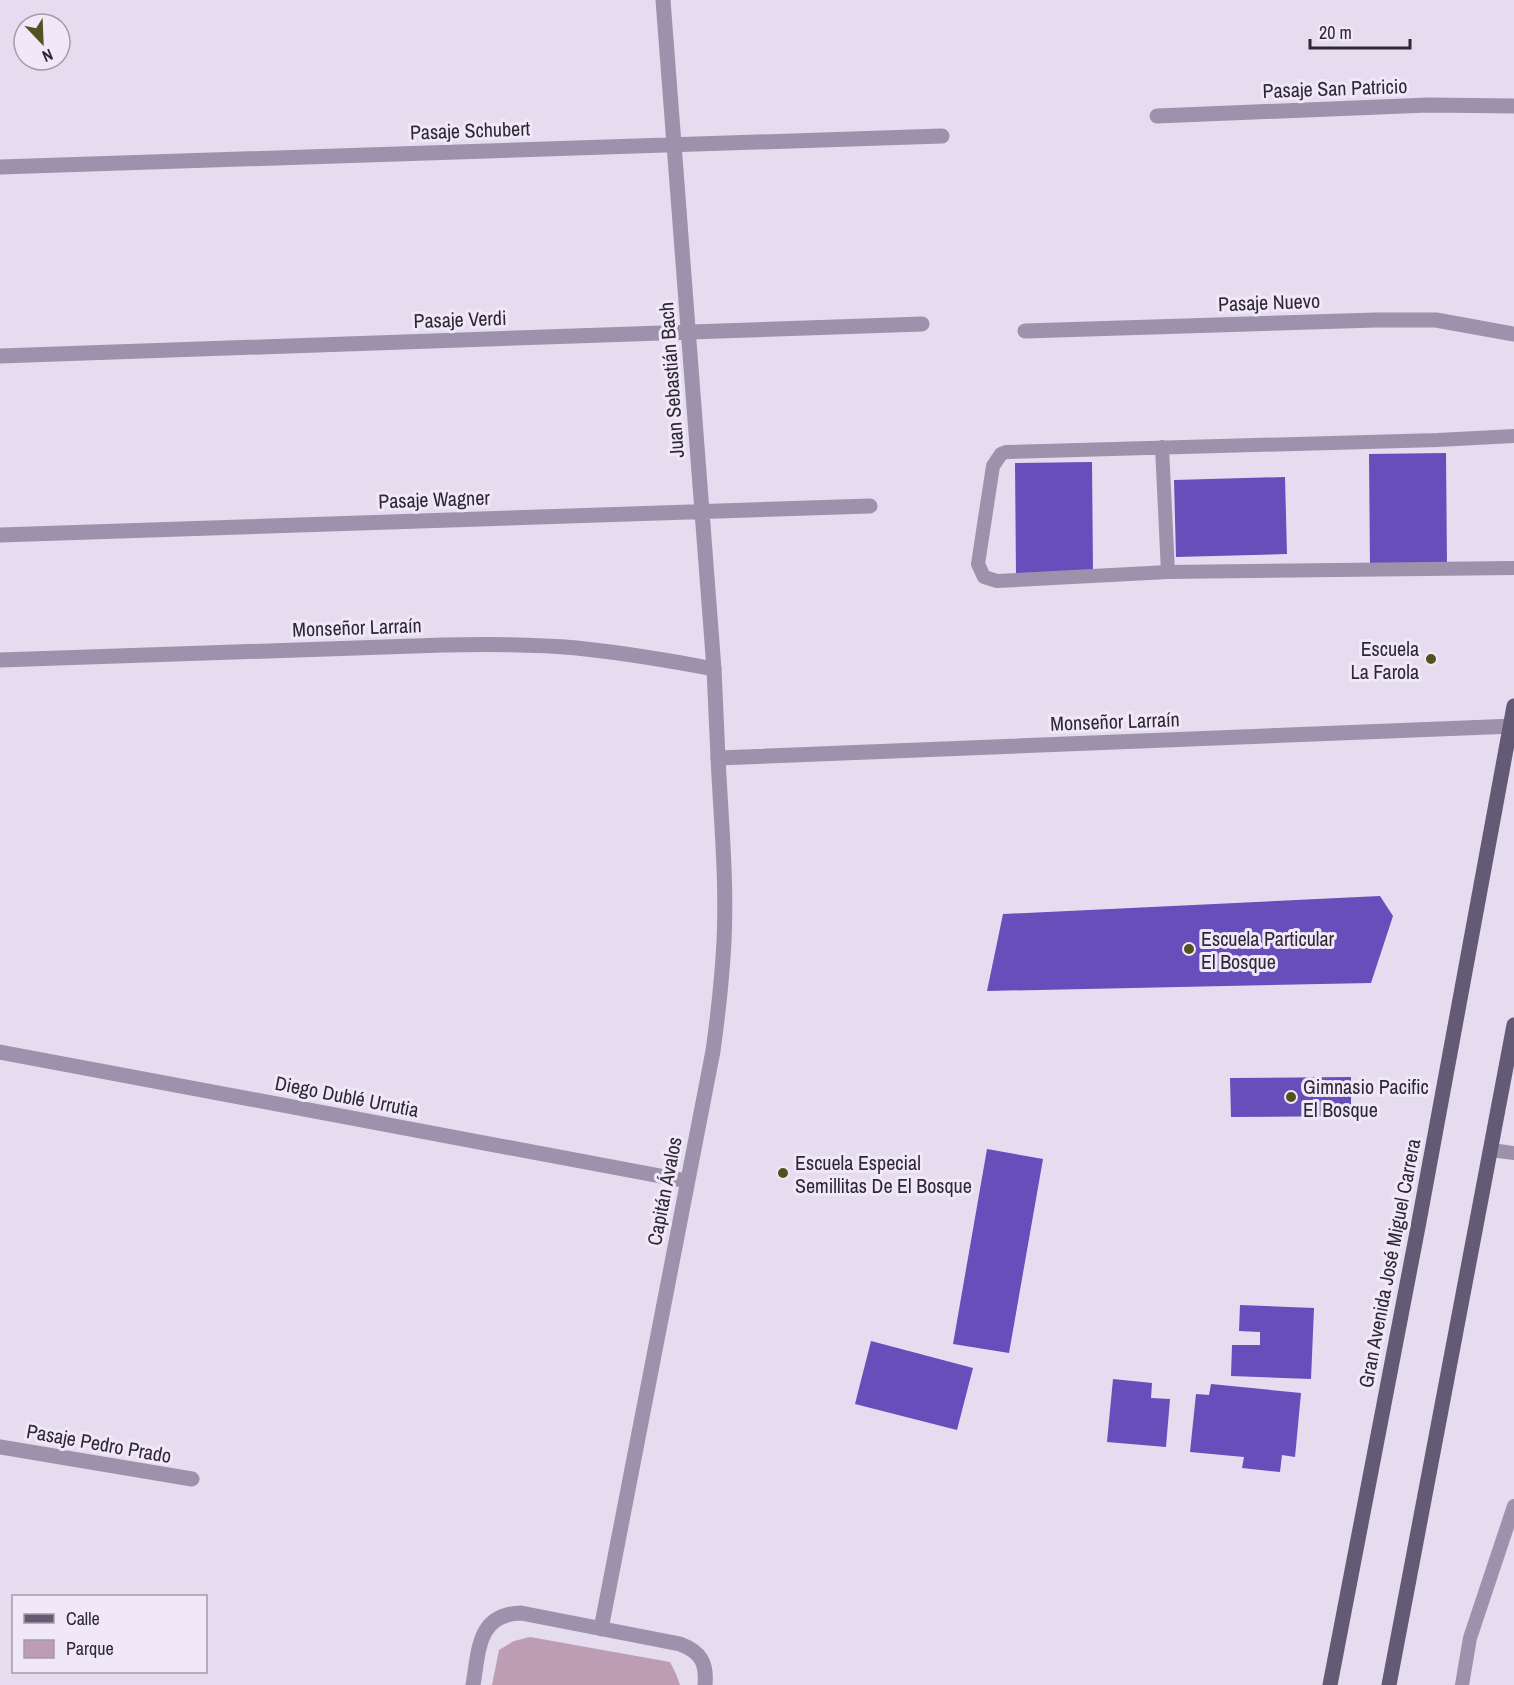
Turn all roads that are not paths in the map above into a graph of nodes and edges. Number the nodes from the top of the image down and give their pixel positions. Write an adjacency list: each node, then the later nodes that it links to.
1 (663, 0): 5 (street, Juan Sebastián Bach)
2 (1514, 106): 3 (street, Pasaje San Patricio)
3 (1157, 116)
4 (942, 136): 5 (street, Pasaje Schubert)
5 (674, 145): 6 (street, Pasaje Schubert); 9 (street, Juan Sebastián Bach)
6 (0, 167)
7 (922, 324): 9 (street, Pasaje Verdi)
8 (1025, 331): 10 (street, Pasaje Nuevo)
9 (688, 332): 11 (street, Pasaje Verdi); 15 (street, Juan Sebastián Bach)
10 (1514, 334)
11 (0, 356)
12 (1514, 436): 13 (lane)
13 (1162, 447): 18 (lane); 18 (lane)
14 (870, 506): 15 (street, Pasaje Wagner)
15 (702, 511): 16 (street, Pasaje Wagner); 20 (street, Juan Sebastián Bach)
16 (0, 535)
17 (1514, 568): 18 (lane)
18 (1168, 572)
19 (0, 660): 20 (street, Monseñor Larraín)
20 (714, 669): 23 (street, Juan Sebastián Bach)
21 (1514, 706): 22 (main road, Gran Avenida José Miguel Carrera)
22 (1512, 726): 23 (street, Monseñor Larraín); 35 (main road, Gran Avenida José Miguel Carrera)
23 (718, 758): 28 (street, Capitán Ávalos)
24 (1514, 1025): 26 (main road)
25 (0, 1052): 28 (street, Diego Dublé Urrutia)
26 (1491, 1150): 27 (lane); 36 (main road)
27 (1514, 1153)
28 (687, 1181): 32 (street, Capitán Ávalos)
29 (0, 1447): 30 (street, Pasaje Pedro Prado)
30 (192, 1479)
31 (1514, 1506): 37 (lane)
32 (601, 1629): 33 (street); 34 (street)
33 (473, 1685)
34 (705, 1685)
35 (1330, 1685)
36 (1389, 1685)
37 (1462, 1685)

